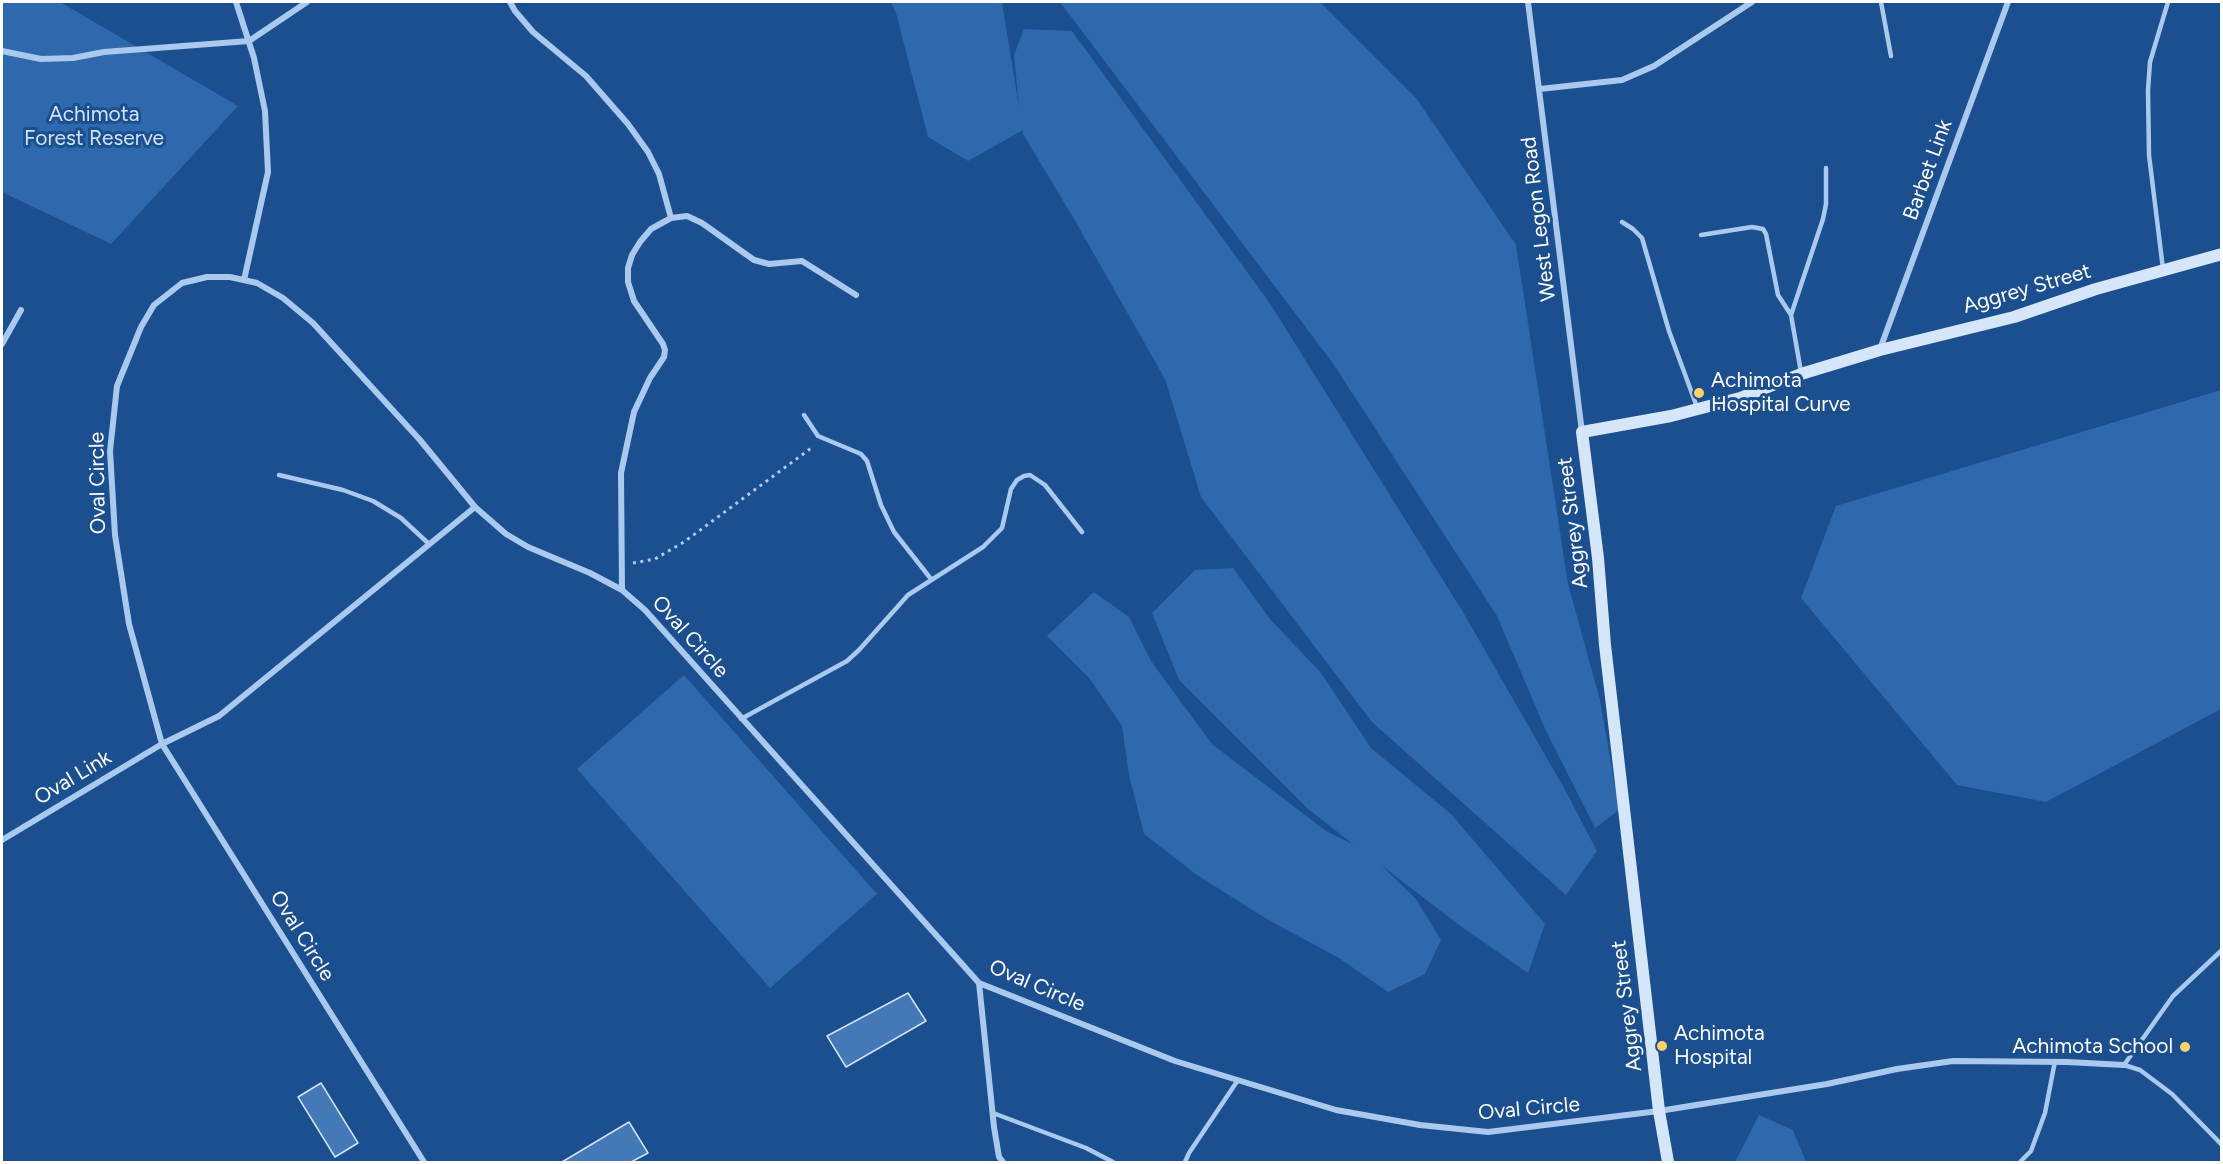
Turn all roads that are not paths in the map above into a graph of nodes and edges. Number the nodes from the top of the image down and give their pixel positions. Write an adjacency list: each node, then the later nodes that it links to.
1 (236, 2): 9 (street)
2 (307, 2): 9 (street)
3 (510, 2): 14 (street)
4 (1528, 2): 12 (street, West Legon Road)
5 (1752, 2): 12 (street)
6 (1881, 2): 11 (lane)
7 (2008, 2): 24 (street, Barbet Link)
8 (2168, 2): 18 (lane)
9 (249, 41): 10 (street); 19 (street)
10 (2, 51)
11 (1892, 56)
12 (1540, 89): 28 (street, West Legon Road)
13 (1826, 168): 22 (lane)
14 (670, 218): 20 (street); 34 (street)
15 (1622, 222): 26 (lane)
16 (1701, 235): 22 (lane)
17 (2222, 254): 18 (main road, Aggrey Street)
18 (2163, 269): 24 (main road, Aggrey Street)
19 (244, 280): 30 (street, Oval Circle); 36 (street, Oval Circle)
20 (856, 295)
21 (21, 310): 23 (street)
22 (1791, 315): 25 (lane)
23 (2, 344)
24 (1880, 350): 25 (main road, Aggrey Street)
25 (1801, 374): 26 (main road, Aggrey Street)
26 (1697, 407): 28 (main road, Aggrey Street)
27 (804, 415): 33 (lane)
28 (1582, 432): 43 (main road, Aggrey Street)
29 (279, 475): 32 (lane)
30 (475, 507): 32 (street, Oval Link); 34 (street, Oval Circle)
31 (1082, 532): 33 (lane)
32 (429, 544): 36 (street, Oval Link)
33 (931, 579): 35 (lane)
34 (622, 591): 35 (street, Oval Circle)
35 (741, 719): 39 (street, Oval Circle)
36 (162, 744): 37 (street, Oval Link); 47 (street, Oval Circle)
37 (2, 840)
38 (2222, 950): 41 (lane)
39 (979, 983): 42 (street, Oval Circle); 44 (street)
40 (2055, 1061): 41 (street, Oval Circle); 43 (street, Oval Circle); 51 (lane)
41 (2124, 1065): 45 (lane)
42 (1238, 1080): 43 (street, Oval Circle); 49 (lane)
43 (1659, 1111): 50 (main road, Aggrey Street)
44 (993, 1113): 46 (street); 48 (lane)
45 (2222, 1145)
46 (1000, 1161)
47 (424, 1162)
48 (1113, 1162)
49 (1185, 1162)
50 (1668, 1162)
51 (2020, 1162)

